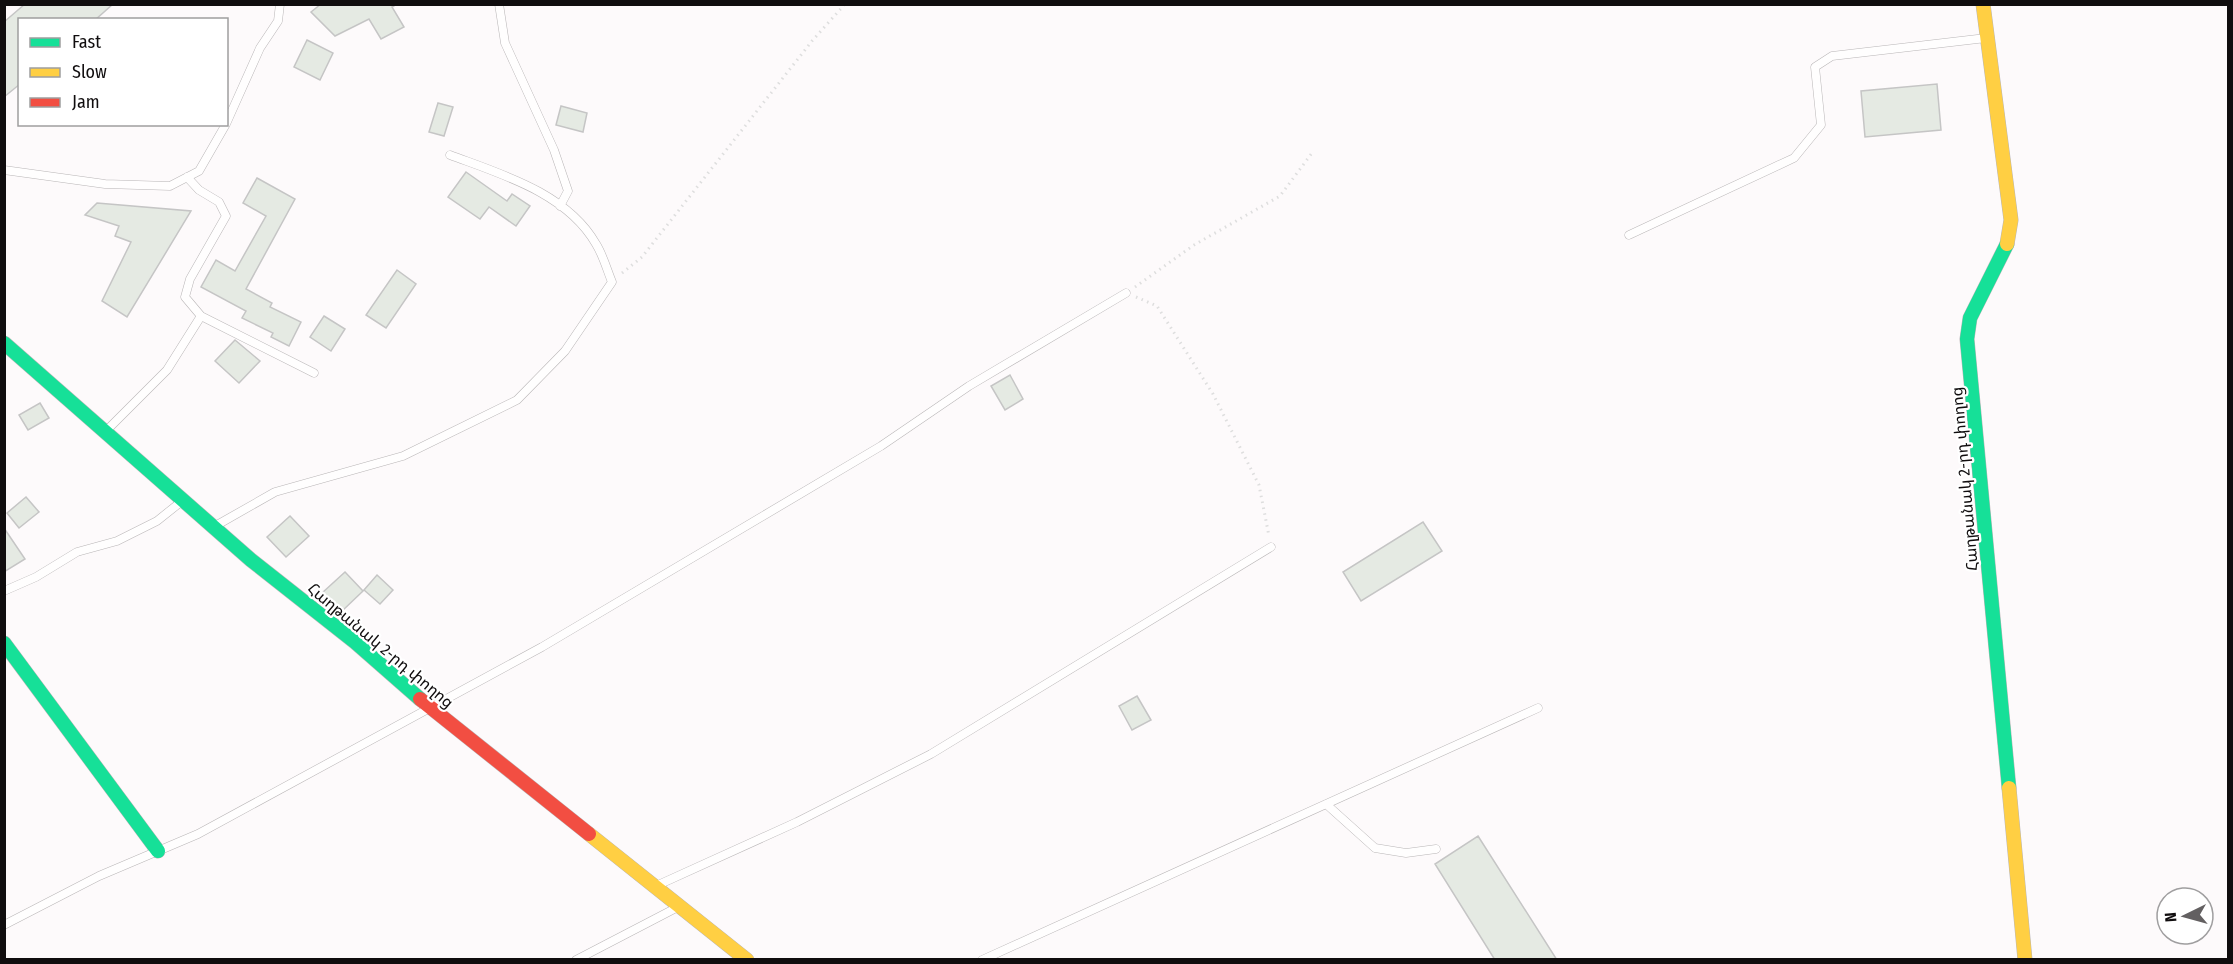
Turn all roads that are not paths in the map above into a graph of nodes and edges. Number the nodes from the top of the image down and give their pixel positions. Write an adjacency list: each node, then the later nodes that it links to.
1 (280, 4): 5 (lane)
2 (499, 4): 10 (lane)
3 (1983, 4): 4 (street, Հաղթանակ 2-րդ փողոց)
4 (1988, 38): 11 (lane); 33 (street, Հաղթանակ 2-րդ փողոց)
5 (228, 120)
6 (225, 126): 9 (lane)
7 (450, 155): 10 (lane)
8 (4, 170): 9 (lane)
9 (187, 177): 13 (lane)
10 (560, 206): 18 (lane)
11 (1629, 236)
12 (1126, 293): 22 (lane)
13 (201, 316): 15 (lane); 16 (lane)
14 (4, 343): 16 (street, Հաղթանակ 2-րդ փողոց)
15 (314, 374)
16 (105, 432): 17 (street, Հաղթանակ 2-րդ փողոց)
17 (183, 500): 18 (street, Հաղթանակ 2-րդ փողոց); 20 (lane)
18 (213, 527): 22 (street, Հաղթանակ 2-րդ փողոց)
19 (1271, 547): 27 (lane)
20 (4, 591)
21 (4, 643): 26 (street)
22 (431, 708): 26 (lane); 27 (street, Հաղթանակ 2-րդ փողոց)
23 (1538, 708): 24 (lane)
24 (1326, 804): 25 (lane); 32 (lane)
25 (1436, 849)
26 (158, 851): 29 (lane)
27 (656, 886): 28 (street, Հաղթանակ 2-րդ փողոց)
28 (680, 906): 30 (lane); 31 (street, Հաղթանակ 2-րդ փողոց)
29 (4, 925)
30 (576, 960)
31 (747, 960)
32 (982, 960)
33 (2025, 960)

